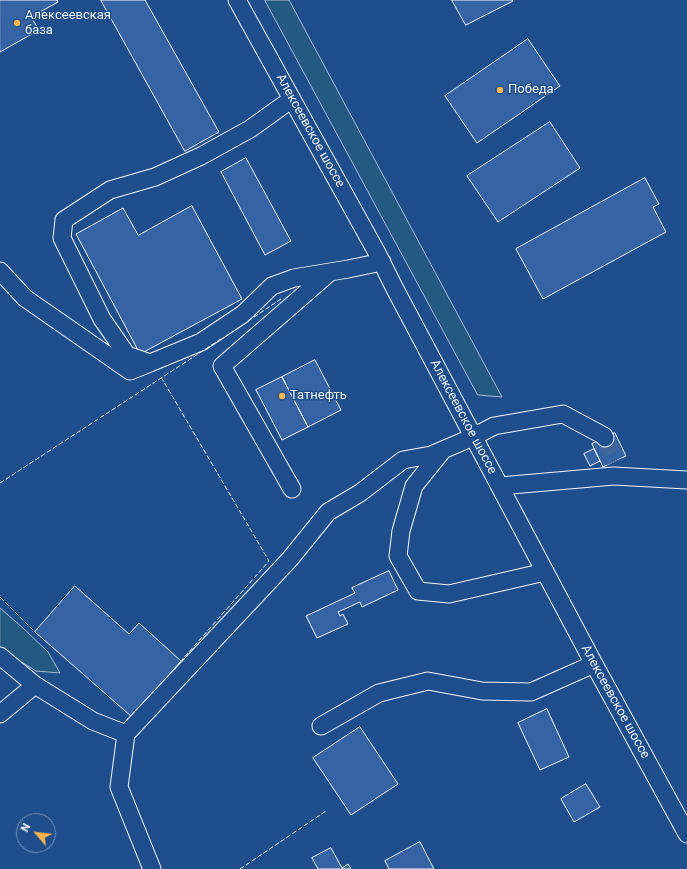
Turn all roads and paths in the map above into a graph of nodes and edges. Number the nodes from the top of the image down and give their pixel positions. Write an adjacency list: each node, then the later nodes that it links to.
1 (237, 0): 2 (street, Алексеевское шоссе)
2 (292, 99): 3 (street, Алексеевское шоссе); 6 (street)
3 (382, 262): 5 (street); 7 (street, Алексеевское шоссе)
4 (0, 272): 6 (street)
5 (330, 272): 6 (street); 12 (street)
6 (150, 363)
7 (473, 437): 8 (street); 9 (street); 11 (street, Алексеевское шоссе)
8 (605, 438)
9 (443, 450): 13 (street); 19 (street)
10 (687, 480): 11 (street)
11 (500, 486): 13 (street, Алексеевское шоссе)
12 (292, 489)
13 (545, 572): 15 (street, Алексеевское шоссе)
14 (0, 656): 16 (street)
15 (594, 664): 18 (street); 20 (street, Алексеевское шоссе)
16 (35, 685): 17 (street); 19 (street)
17 (0, 714)
18 (321, 726)
19 (126, 734): 21 (street)
20 (687, 834)
21 (148, 867)

